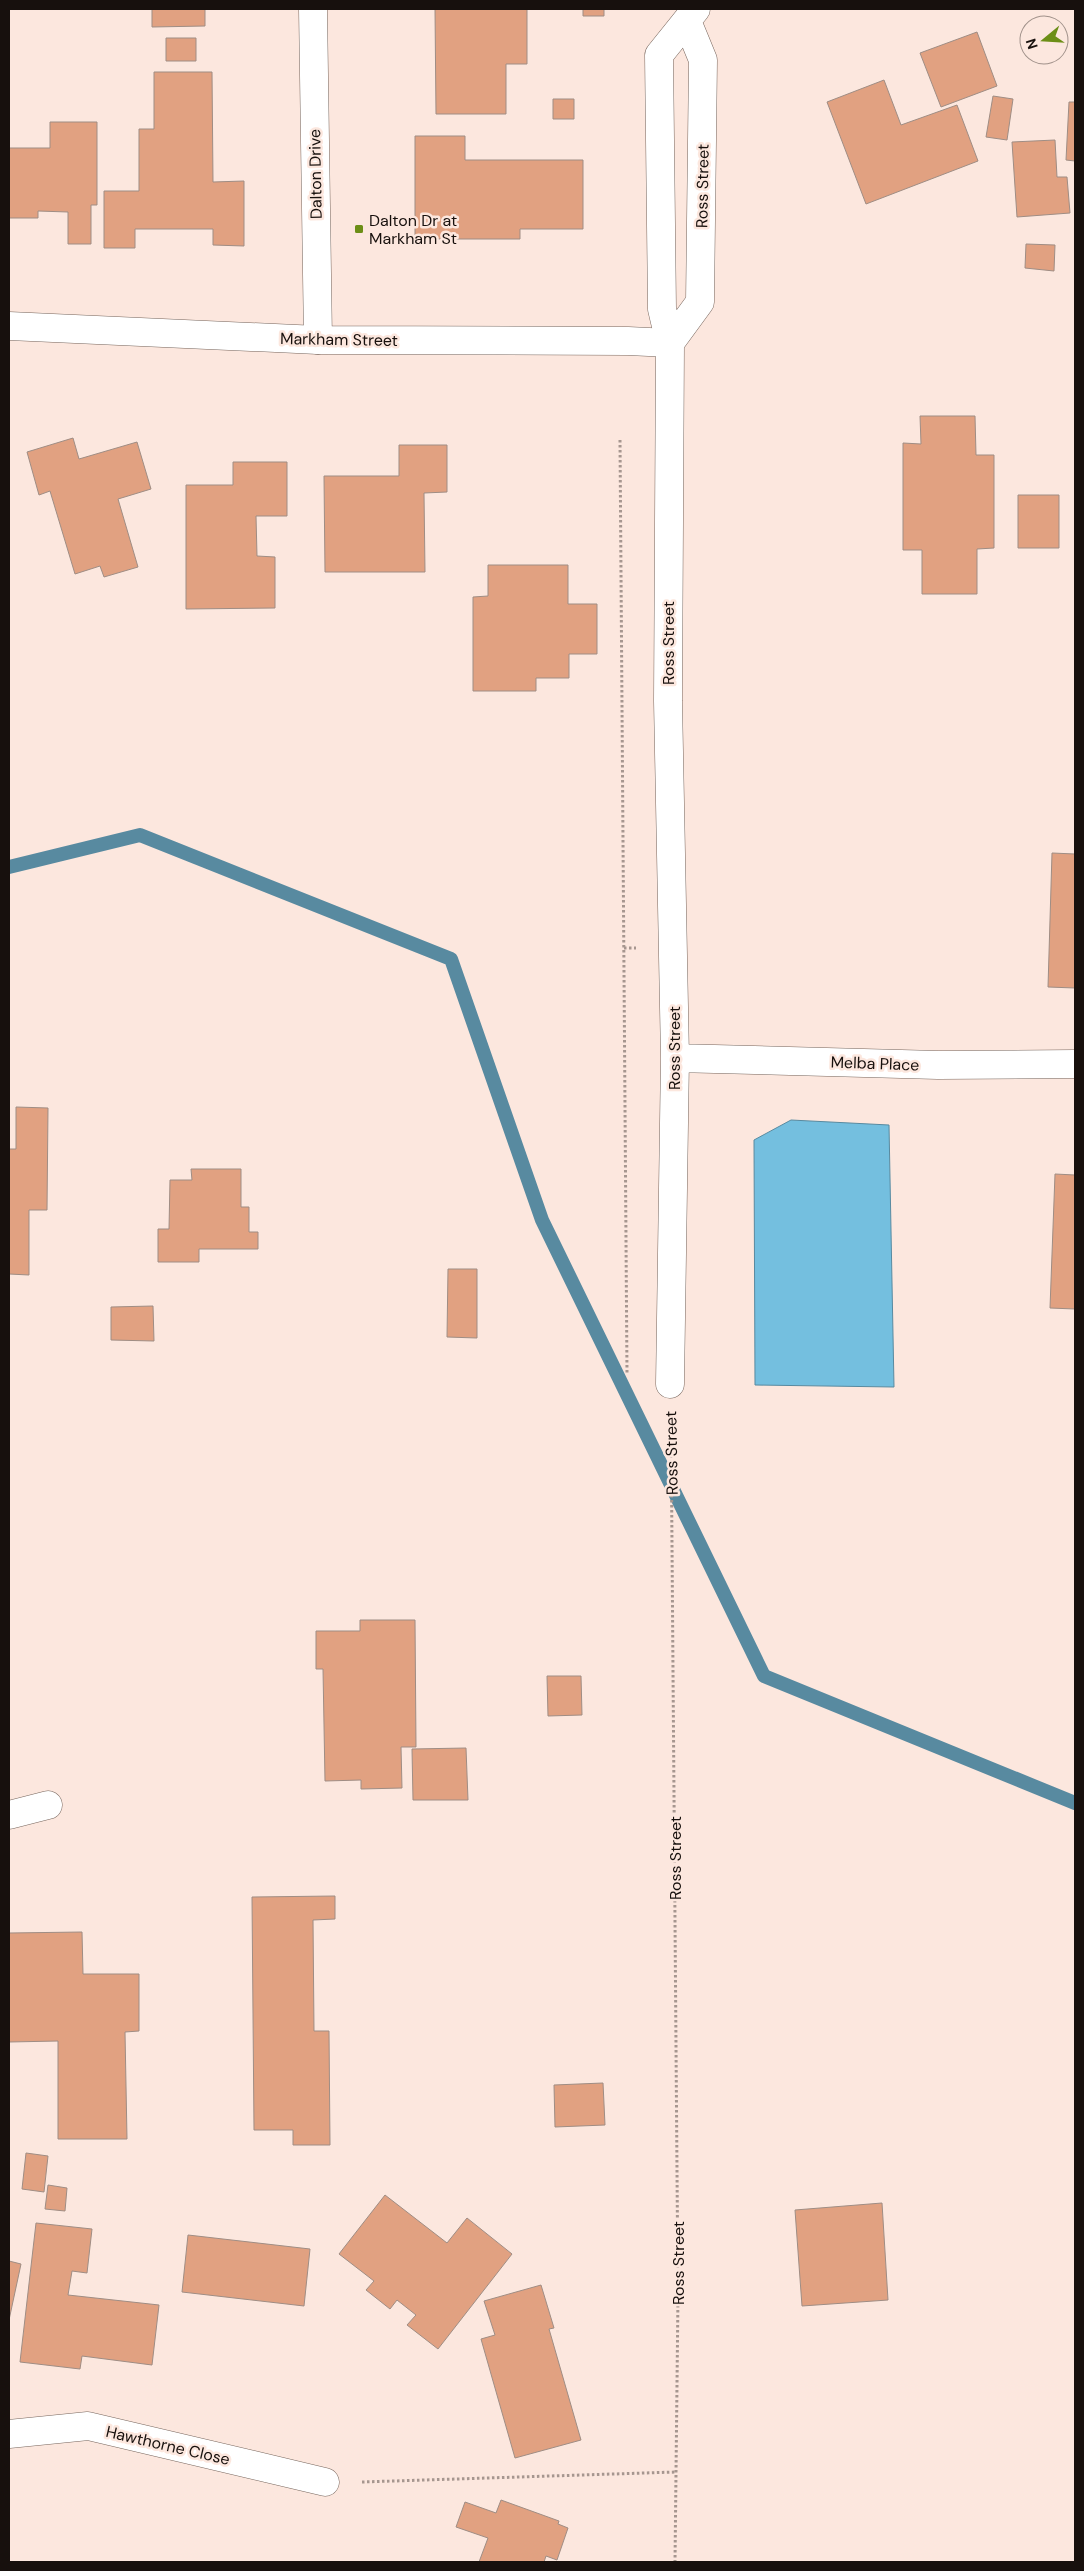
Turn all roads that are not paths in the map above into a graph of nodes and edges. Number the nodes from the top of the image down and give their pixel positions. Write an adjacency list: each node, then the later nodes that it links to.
1 (313, 9): 4 (street, Dalton Drive)
2 (692, 15): 5 (street, Ross Street); 5 (street, Ross Street)
3 (9, 326): 4 (street, Markham Street)
4 (318, 340): 5 (street, Markham Street)
5 (670, 343): 6 (street, Ross Street)
6 (675, 1058): 7 (street, Melba Place); 8 (street, Ross Street)
7 (1075, 1064)
8 (670, 1384)
9 (48, 1805): 10 (street)
10 (9, 1815)
11 (9, 2434): 12 (street, Hawthorne Close)
12 (325, 2482)

